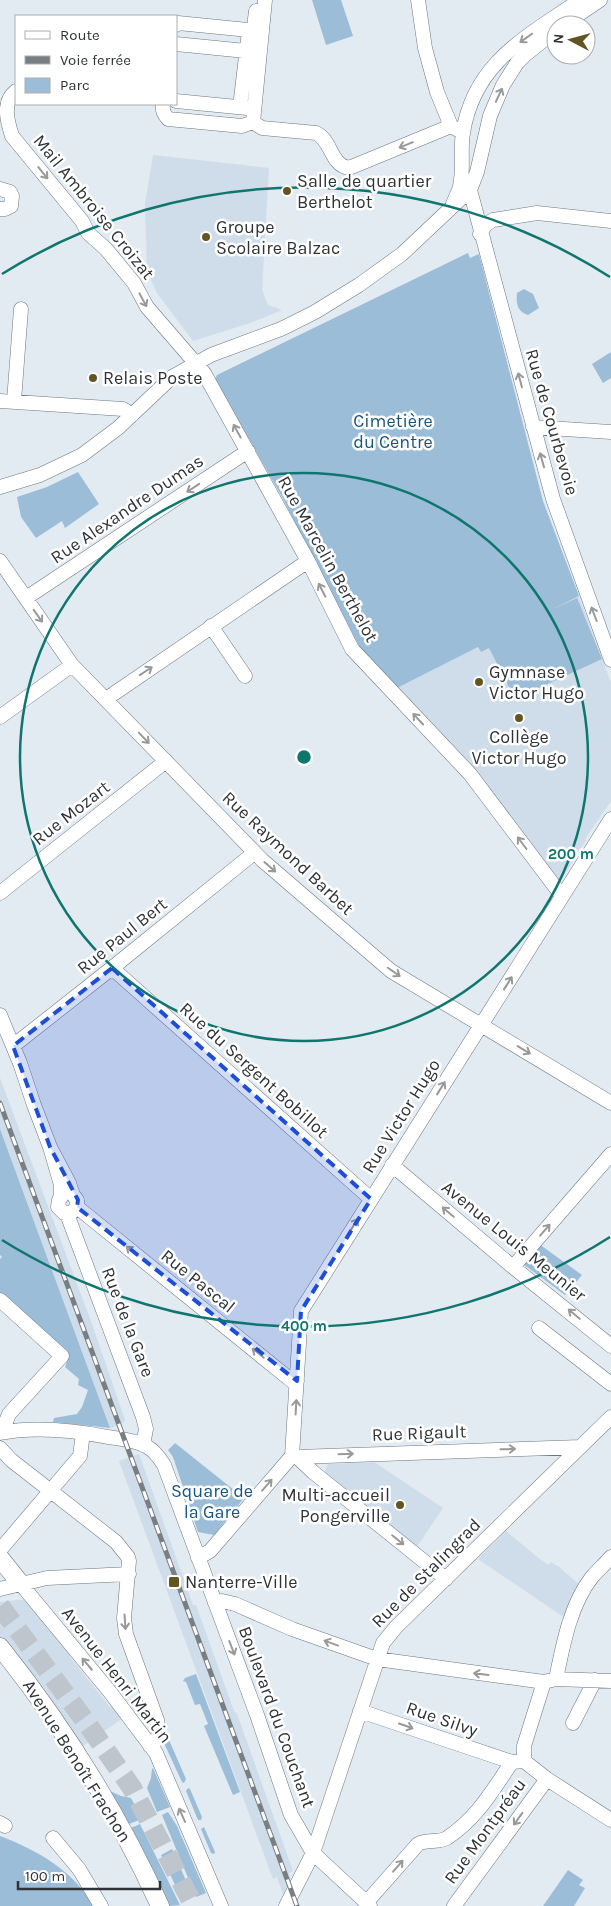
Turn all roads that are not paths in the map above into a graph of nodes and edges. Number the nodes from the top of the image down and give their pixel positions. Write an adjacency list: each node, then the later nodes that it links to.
1 (257, 0): 8 (street)
2 (265, 0): 8 (street)
3 (418, 0): 16 (street)
4 (580, 0): 16 (street, one-way to 16)
5 (600, 0): 6 (street)
6 (578, 15)
7 (178, 23): 8 (street)
8 (255, 31): 11 (street); 15 (street)
9 (546, 38): 17 (street, one-way to 9)
10 (178, 44): 11 (street)
11 (246, 51): 15 (street)
12 (15, 91): 25 (street, Mail Ambroise Croizat, one-way to 25)
13 (178, 100): 15 (street)
14 (164, 109): 15 (street)
15 (252, 116): 16 (street, one-way to 15)
16 (460, 132): 17 (street); 17 (street); 20 (street)
17 (483, 145): 19 (street)
18 (0, 189): 21 (street)
19 (470, 190): 20 (street); 23 (street, Rue de Courbevoie)
20 (452, 207): 25 (street)
21 (0, 209)
22 (611, 221): 23 (street)
23 (480, 234): 29 (street, Rue de Courbevoie, one-way to 23)
24 (21, 308): 26 (street)
25 (195, 364): 28 (street); 32 (street, Rue Marcelin Berthelot, one-way to 25)
26 (7, 401): 27 (street)
27 (102, 408): 28 (street); 30 (street)
28 (132, 415): 30 (street)
29 (533, 427): 31 (street); 38 (street, Rue de Courbevoie, one-way to 29)
30 (118, 428): 33 (street)
31 (611, 432)
32 (248, 451): 34 (street, Rue Marcelin Berthelot); 36 (street, Rue Alexandre Dumas, one-way to 36)
33 (0, 486)
34 (308, 561): 37 (street); 47 (street, Rue Marcelin Berthelot, one-way to 34)
35 (0, 562): 36 (street, Rue Raymond Barbet)
36 (26, 598): 39 (street, Rue Raymond Barbet, one-way to 39)
37 (212, 626): 40 (street); 41 (street, one-way to 37)
38 (611, 660)
39 (72, 665): 41 (street, Rue Raymond Barbet); 42 (street)
40 (246, 676)
41 (106, 699): 43 (street, Rue Raymond Barbet, one-way to 43)
42 (0, 717)
43 (166, 761): 45 (street, Rue Raymond Barbet); 46 (street, Rue Mozart)
44 (611, 819): 47 (street, Rue Victor Hugo)
45 (254, 853): 48 (street, Rue Paul Bert); 50 (street, Rue Raymond Barbet, one-way to 50)
46 (0, 893)
47 (562, 896): 50 (street, Rue Victor Hugo, one-way to 47)
48 (112, 968): 51 (street, Rue Paul Bert); 55 (street, Rue du Sergent Bobillot)
49 (0, 1015): 51 (street, Rue Pascal)
50 (482, 1024): 52 (street, Rue Raymond Barbet, one-way to 52); 54 (street, Rue Victor Hugo, one-way to 50)
51 (13, 1046): 56 (street, Rue Pascal)
52 (611, 1103)
53 (611, 1154): 57 (street, one-way to 53)
54 (392, 1165): 55 (street, Rue Victor Hugo); 57 (street, Avenue Louis Meunier, one-way to 54)
55 (371, 1199): 61 (street, Rue Victor Hugo, one-way to 55)
56 (70, 1203): 61 (street, Rue Pascal, one-way to 56); 66 (street, Rue de la Gare)
57 (512, 1266): 60 (street, Avenue Louis Meunier, one-way to 57)
58 (0, 1300): 64 (street)
59 (539, 1328): 62 (street)
60 (611, 1346)
61 (297, 1381): 70 (street, Rue Victor Hugo, one-way to 61)
62 (611, 1384)
63 (611, 1416): 67 (street, Rue de Stalingrad)
64 (1, 1433): 65 (street)
65 (83, 1433): 66 (street); 72 (street)
66 (143, 1445): 76 (street, Boulevard du Couchant)
67 (580, 1447): 69 (street, Rue Rigault); 71 (street, Rue de Stalingrad)
68 (0, 1448): 72 (street)
69 (542, 1448): 70 (street, Rue Rigault, one-way to 69); 71 (street)
70 (294, 1457): 76 (street, one-way to 70); 78 (street, one-way to 78)
71 (564, 1463): 78 (street, Rue de Stalingrad)
72 (50, 1491): 73 (street); 77 (street)
73 (0, 1550)
74 (611, 1557): 84 (street)
75 (0, 1558): 79 (main road)
76 (198, 1558): 81 (street, Boulevard du Couchant)
77 (129, 1574): 79 (street); 89 (street, one-way to 89)
78 (446, 1579): 83 (street, Rue de Stalingrad)
79 (20, 1583): 80 (street); 89 (street, Avenue Henri Martin, one-way to 79)
80 (0, 1589)
81 (215, 1603): 83 (street, one-way to 81); 94 (street, Boulevard du Couchant, one-way to 94)
82 (0, 1647): 97 (main road, Avenue Benoît Frachon)
83 (377, 1659): 84 (street, one-way to 83); 87 (street, Rue de Stalingrad)
84 (550, 1680): 85 (street); 90 (street)
85 (595, 1680): 86 (street); 88 (street)
86 (611, 1680)
87 (360, 1711): 90 (street, Rue Silvy, one-way to 90); 94 (street, Rue de Stalingrad)
88 (573, 1723)
89 (150, 1746): 98 (street, Avenue Henri Martin, one-way to 89)
90 (518, 1762): 91 (street, Rue Silvy); 95 (street, one-way to 90)
91 (547, 1779): 92 (street, Rue Silvy); 100 (street, Rue Montpréau, one-way to 100)
92 (611, 1820)
93 (53, 1838): 96 (street)
94 (313, 1853): 95 (street, Boulevard du Couchant); 99 (street, Rue de Stalingrad)
95 (368, 1905)
96 (101, 1906)
97 (160, 1906)
98 (221, 1906)
99 (286, 1906)
100 (454, 1906)

